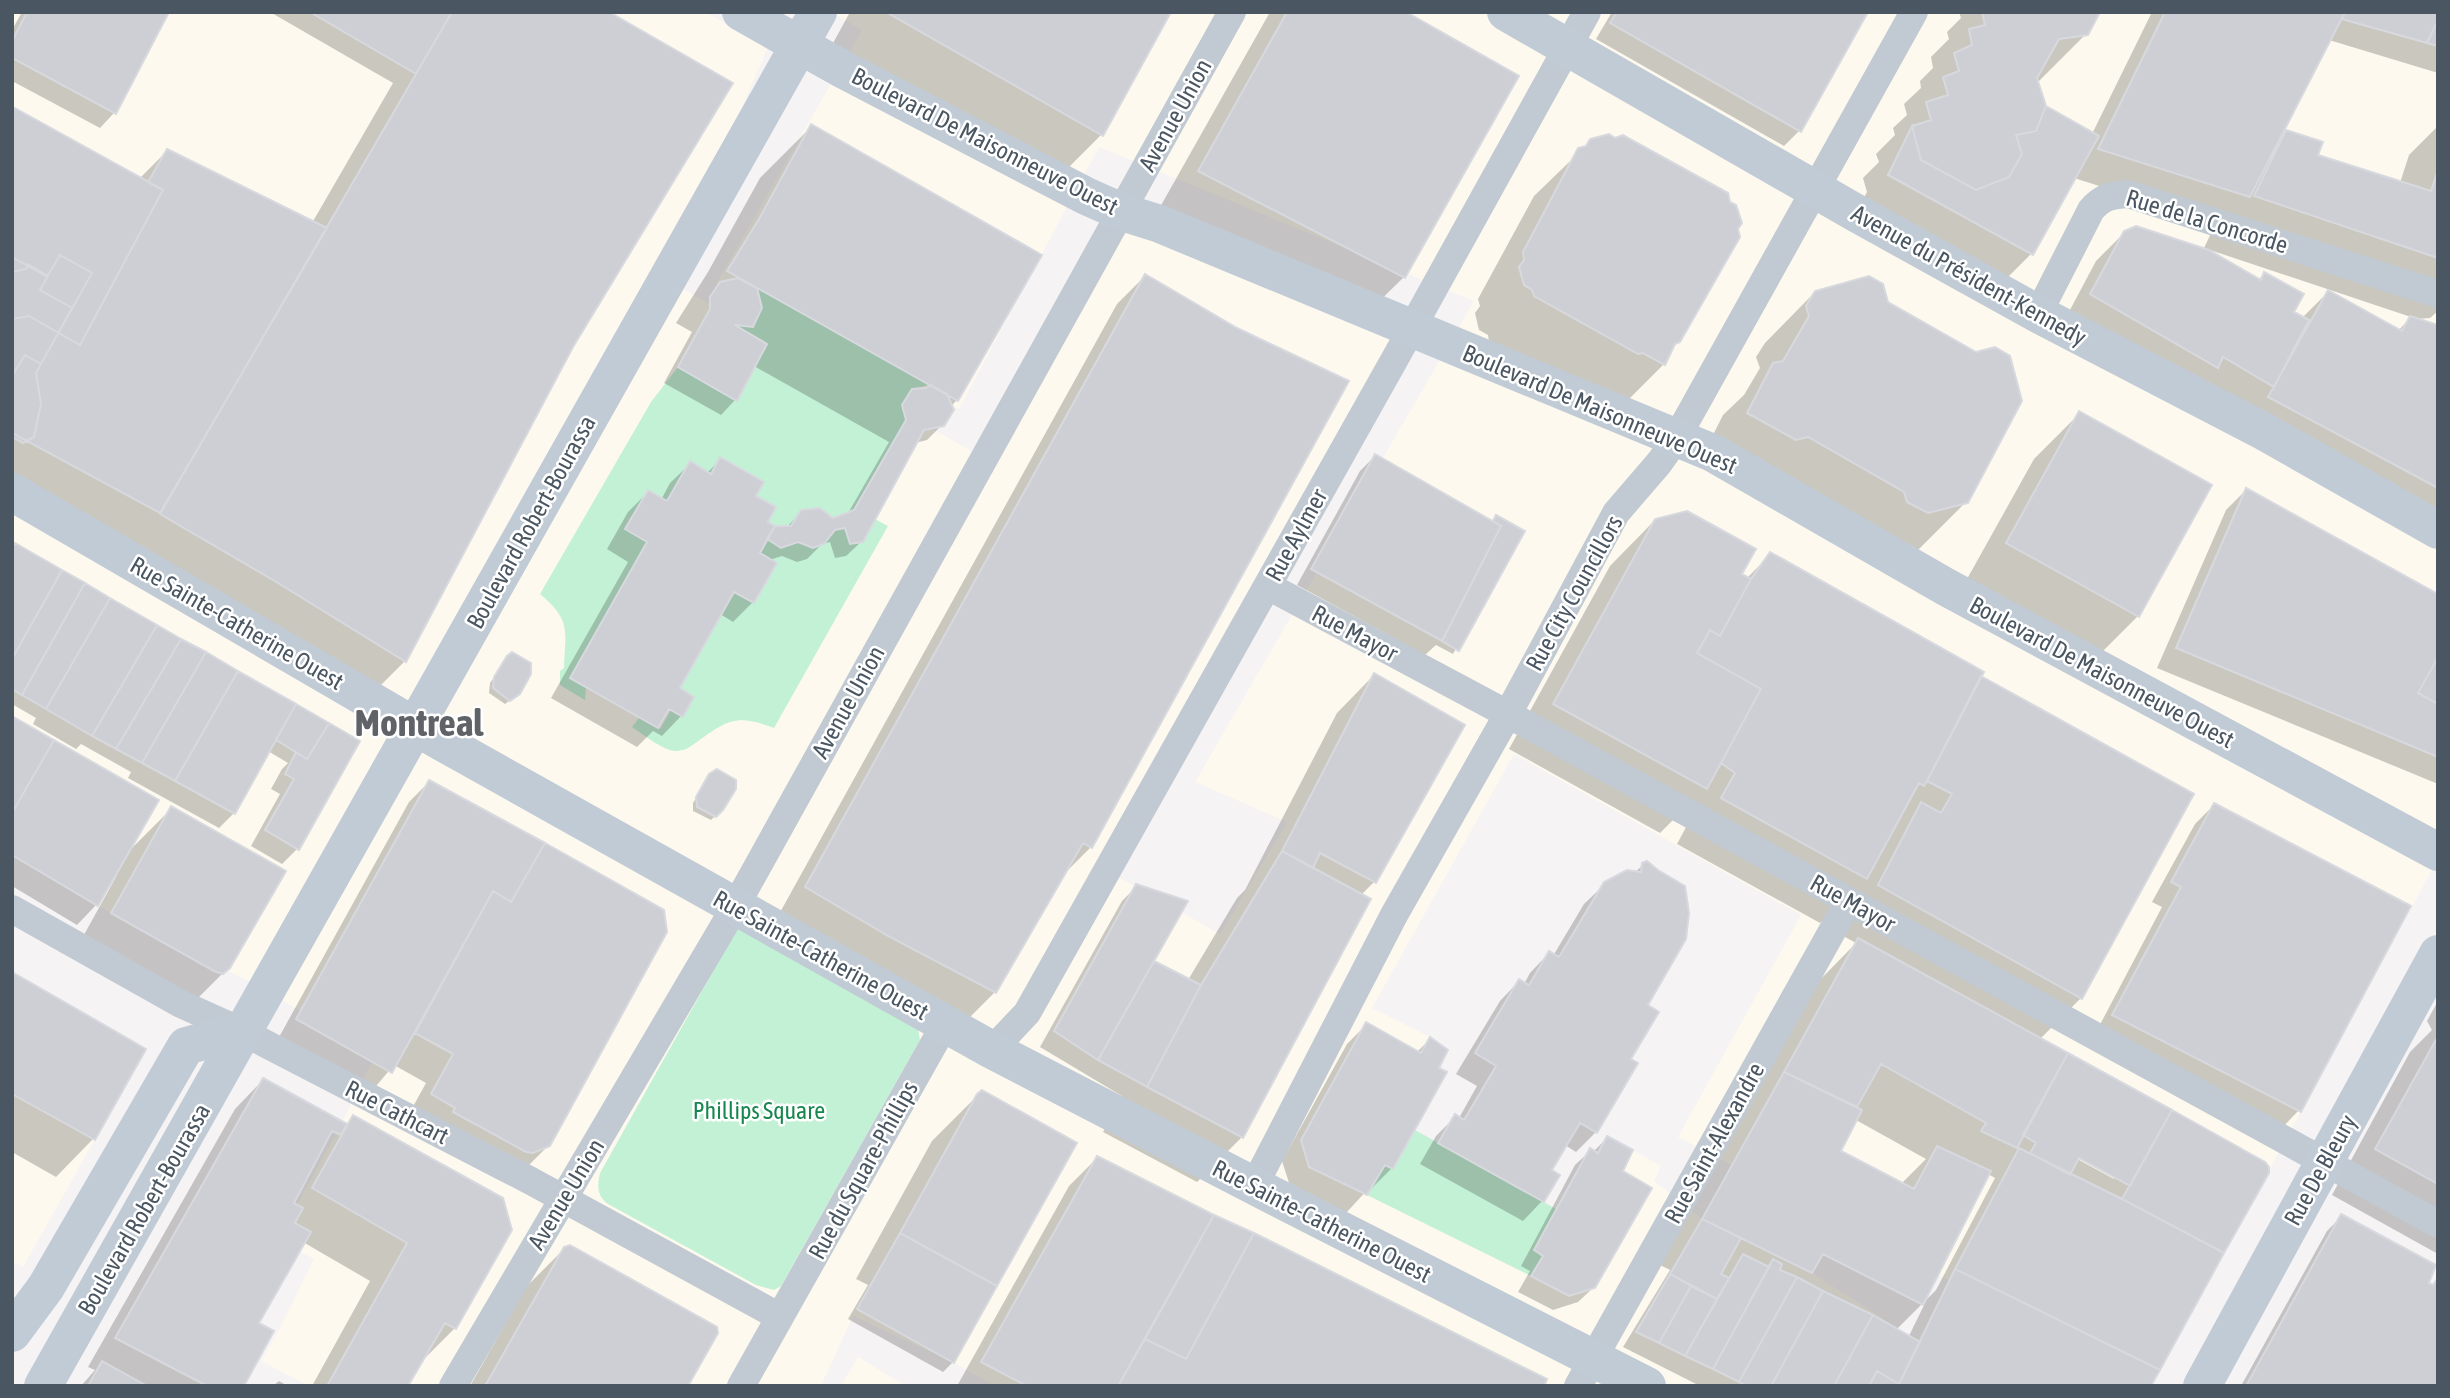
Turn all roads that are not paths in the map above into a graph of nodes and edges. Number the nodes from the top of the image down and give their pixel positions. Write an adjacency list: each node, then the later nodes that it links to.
1 (741, 12): 7 (street, Boulevard De Maisonneuve Ouest)
2 (818, 12): 7 (street, Boulevard Robert-Bourassa)
3 (1232, 12): 10 (street, Avenue Union)
4 (1506, 12): 8 (street, Avenue du Président-Kennedy)
5 (1587, 12): 8 (street, Rue Aylmer)
6 (1914, 12): 9 (street, Rue City Councillors)
7 (799, 45): 10 (street, Boulevard De Maisonneuve Ouest); 19 (street, Boulevard Robert-Bourassa)
8 (1567, 47): 9 (street, Avenue du Président-Kennedy); 13 (street, Rue Aylmer)
9 (1815, 191): 12 (street, Avenue du Président-Kennedy); 14 (street, Rue City Councillors)
10 (1122, 212): 13 (street, Boulevard De Maisonneuve Ouest); 22 (street, Avenue Union)
11 (2438, 295): 12 (street, Rue de la Concorde)
12 (2038, 314): 16 (street, Avenue du Président-Kennedy)
13 (1411, 329): 14 (street, Boulevard De Maisonneuve Ouest); 17 (street, Rue Aylmer)
14 (1676, 439): 18 (street, Rue City Councillors); 20 (street, Boulevard De Maisonneuve Ouest)
15 (12, 492): 19 (street, Rue Sainte-Catherine Ouest)
16 (2438, 530)
17 (1268, 586): 18 (street, Rue Mayor); 27 (street, Rue Aylmer)
18 (1508, 714): 21 (street, Rue Mayor); 29 (street, Rue City Councillors)
19 (415, 727): 22 (street, Rue Sainte-Catherine Ouest); 26 (street, Boulevard Robert-Bourassa)
20 (2438, 852)
21 (1849, 901): 28 (street, Rue Mayor); 34 (street, Rue Saint-Alexandre)
22 (735, 907): 25 (street, Rue Sainte-Catherine Ouest); 30 (street, Avenue Union)
23 (12, 909): 26 (street, Rue Cathcart)
24 (2438, 954): 28 (street, Rue De Bleury)
25 (945, 1024): 27 (street, Rue Sainte-Catherine Ouest); 32 (street, Rue du Square-Phillips)
26 (241, 1031): 30 (street, Rue Cathcart); 33 (street, Boulevard Robert-Bourassa); 35 (street, Boulevard Robert-Bourassa)
27 (992, 1050): 29 (street, Rue Sainte-Catherine Ouest)
28 (2325, 1161): 31 (street, Rue Mayor); 39 (street, Rue De Bleury)
29 (1254, 1186): 34 (street, Rue Sainte-Catherine Ouest)
30 (563, 1198): 32 (street, Rue Cathcart); 36 (street, Avenue Union)
31 (2438, 1223)
32 (780, 1317): 37 (street, Rue du Square-Phillips)
33 (12, 1333)
34 (1585, 1372): 38 (street, Rue Sainte-Catherine Ouest)
35 (43, 1386)
36 (453, 1386)
37 (741, 1386)
38 (1647, 1386)
39 (2202, 1386)

